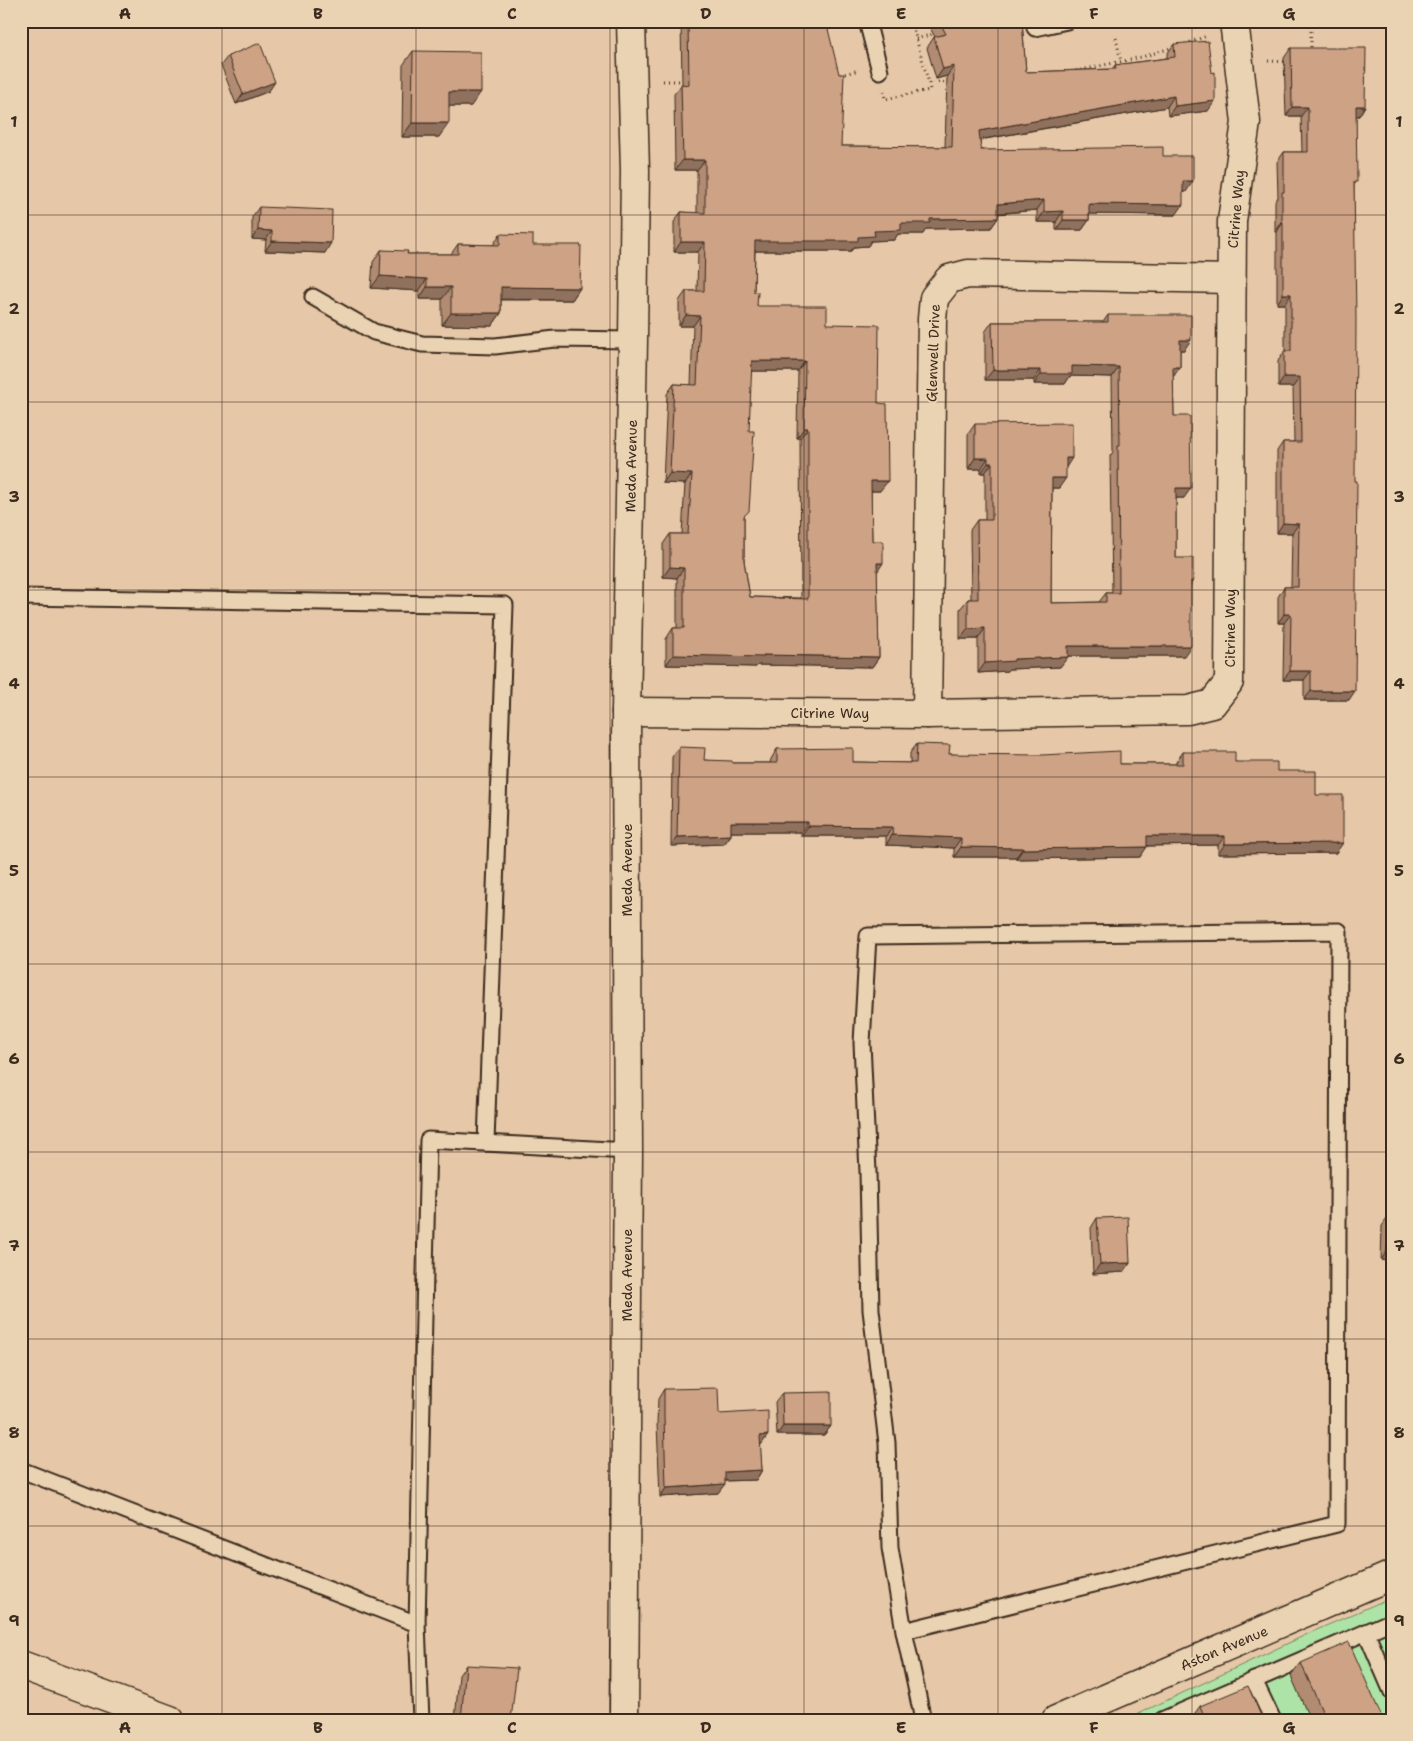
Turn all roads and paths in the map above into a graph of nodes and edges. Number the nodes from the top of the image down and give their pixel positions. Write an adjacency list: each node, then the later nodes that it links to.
1 (632, 21): 26 (street, Meda Avenue)
2 (867, 21): 16 (lane)
3 (911, 21): 11 (path)
4 (1068, 21): 7 (lane)
5 (1234, 21): 24 (street, Citrine Way)
6 (1311, 21): 12 (path)
7 (1035, 28)
8 (1206, 29): 14 (path)
9 (940, 32): 11 (path)
10 (1116, 38): 14 (path)
11 (916, 40): 23 (path)
12 (1311, 54)
13 (1268, 61): 15 (path)
14 (1122, 62): 17 (path)
15 (1290, 62)
16 (880, 71): 23 (path)
17 (1069, 72)
18 (842, 75): 19 (path)
19 (832, 76)
20 (951, 80): 23 (path)
21 (663, 81): 22 (path)
22 (688, 81)
23 (929, 83)
24 (1231, 279): 29 (street, Citrine Way); 29 (street, Glenwell Drive)
25 (313, 297): 26 (lane)
26 (633, 340): 28 (street, Meda Avenue)
27 (21, 597): 30 (lane)
28 (626, 712): 29 (street, Citrine Way); 31 (street, Meda Avenue)
29 (927, 714)
30 (486, 1143): 31 (lane); 35 (lane)
31 (628, 1151): 44 (street, Meda Avenue)
32 (21, 1470): 35 (lane)
33 (1392, 1576): 46 (street, Aston Avenue)
34 (1392, 1621): 37 (lane)
35 (418, 1624): 43 (lane)
36 (904, 1631): 36 (lane); 45 (lane)
37 (1366, 1632): 39 (lane); 40 (lane)
38 (21, 1664): 42 (street)
39 (1254, 1680): 41 (lane); 47 (lane)
40 (1392, 1692)
41 (1165, 1719)
42 (170, 1720)
43 (421, 1720)
44 (624, 1720)
45 (923, 1720)
46 (1056, 1720)
47 (1273, 1720)

